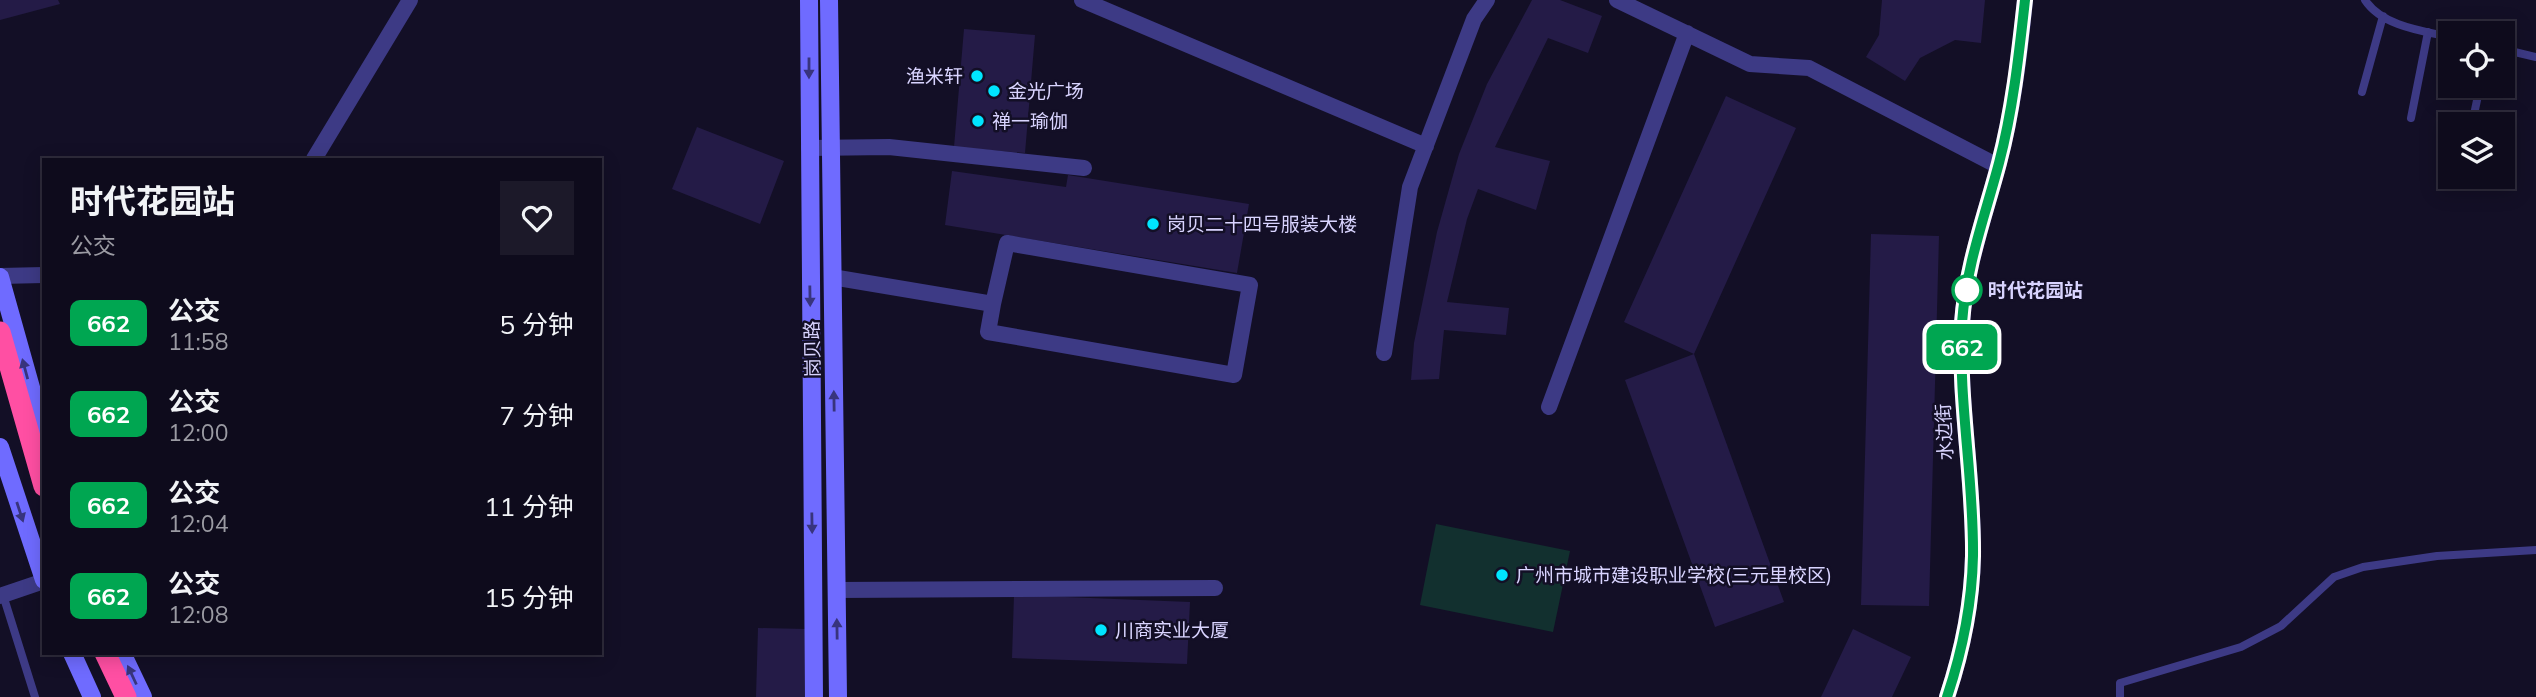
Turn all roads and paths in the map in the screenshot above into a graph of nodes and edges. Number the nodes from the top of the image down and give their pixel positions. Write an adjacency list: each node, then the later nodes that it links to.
1 (410, 0): 20 (street)
2 (809, 0): 18 (main road, 岗贝路, one-way to 18)
3 (829, 0): 19 (main road, 岗贝路)
4 (1082, 0): 17 (street)
5 (1487, 0): 17 (street)
6 (1617, 0): 11 (street)
7 (2025, 0): 21 (street, 水边街)
8 (2365, 0): 9 (lane)
9 (2383, 16): 10 (lane); 15 (lane)
10 (2428, 32): 12 (lane); 16 (lane)
11 (1687, 33): 21 (street); 29 (street)
12 (2438, 34)
13 (2515, 52): 14 (lane)
14 (2536, 57)
15 (2362, 92)
16 (2411, 118)
17 (1426, 146): 28 (street)
18 (809, 148): 19 (street); 46 (main road, 岗贝路, one-way to 46)
19 (830, 148): 22 (street); 25 (main road, 岗贝路)
20 (315, 158)
21 (1998, 166): 48 (street, 水边街)
22 (1084, 168)
23 (42, 275): 24 (street)
24 (0, 277): 30 (main road, one-way to 24)
25 (832, 277): 26 (street); 37 (main road, 岗贝路, one-way to 25)
26 (993, 304): 26 (street)
27 (0, 332): 32 (highway)
28 (1384, 353)
29 (1549, 407)
30 (42, 427)
31 (0, 447): 34 (main road, one-way to 34)
32 (42, 479)
33 (2536, 550): 49 (lane)
34 (42, 575)
35 (42, 582): 38 (street)
36 (1215, 588): 37 (street)
37 (836, 590): 47 (main road, 岗贝路, one-way to 37)
38 (2, 596): 42 (lane)
39 (73, 655): 43 (main road)
40 (106, 655): 44 (highway)
41 (123, 655): 45 (main road, one-way to 41)
42 (35, 697)
43 (92, 697)
44 (126, 697)
45 (143, 697)
46 (814, 697)
47 (838, 697)
48 (1947, 697)
49 (2120, 697)

